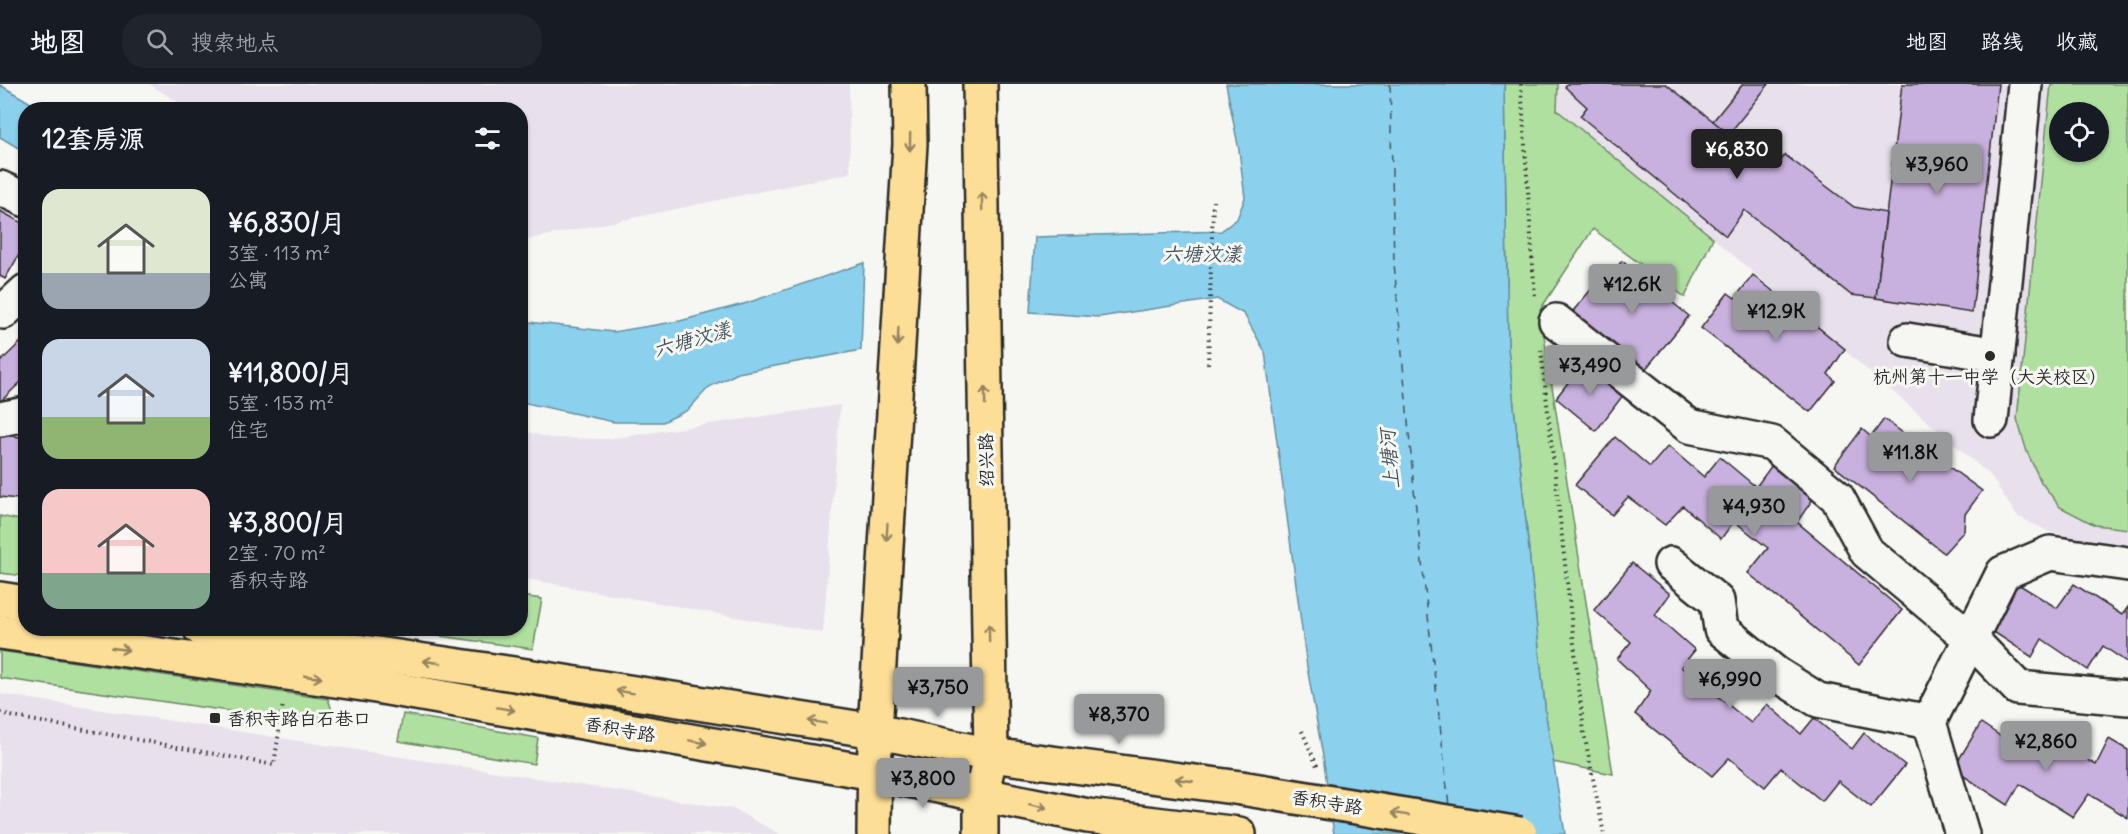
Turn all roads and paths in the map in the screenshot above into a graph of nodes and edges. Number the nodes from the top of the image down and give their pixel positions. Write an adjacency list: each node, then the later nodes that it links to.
1 (909, 84): 30 (main road, one-way to 30)
2 (980, 84): 31 (main road, 绍兴路, one-way to 2)
3 (1521, 84): 10 (path)
4 (2025, 84): 12 (lane)
5 (0, 188): 6 (lane)
6 (18, 196)
7 (1212, 201): 13 (path)
8 (18, 298): 9 (lane)
9 (0, 310)
10 (1544, 325): 25 (lane); 38 (path)
11 (1907, 340): 12 (lane)
12 (1998, 355): 16 (lane)
13 (1208, 364)
14 (18, 416): 15 (lane)
15 (0, 419)
16 (1991, 420)
17 (1671, 564): 29 (lane)
18 (2128, 564): 25 (lane)
19 (0, 599): 20 (main road)
20 (18, 602)
21 (0, 632): 22 (main road, 香积寺路, one-way to 22)
22 (18, 635)
23 (27, 636): 26 (main road, 香积寺路, one-way to 26)
24 (254, 636): 30 (main road, 香积寺路, one-way to 24)
25 (1970, 638): 27 (lane); 29 (lane)
26 (288, 674): 28 (path); 32 (main road, 香积寺路, one-way to 32)
27 (2128, 698)
28 (0, 713)
29 (1929, 722): 39 (lane)
30 (875, 731): 31 (main road, 香积寺路); 32 (main road)
31 (991, 755): 33 (main road, 绍兴路); 37 (main road, 香积寺路, one-way to 31, bridge)
32 (874, 773): 33 (main road, 香积寺路); 35 (main road)
33 (981, 794): 34 (main road, 香积寺路, one-way to 34); 36 (main road, 绍兴路)
34 (1233, 833)
35 (874, 834)
36 (981, 834)
37 (1520, 834)
38 (1604, 834)
39 (1962, 834)

